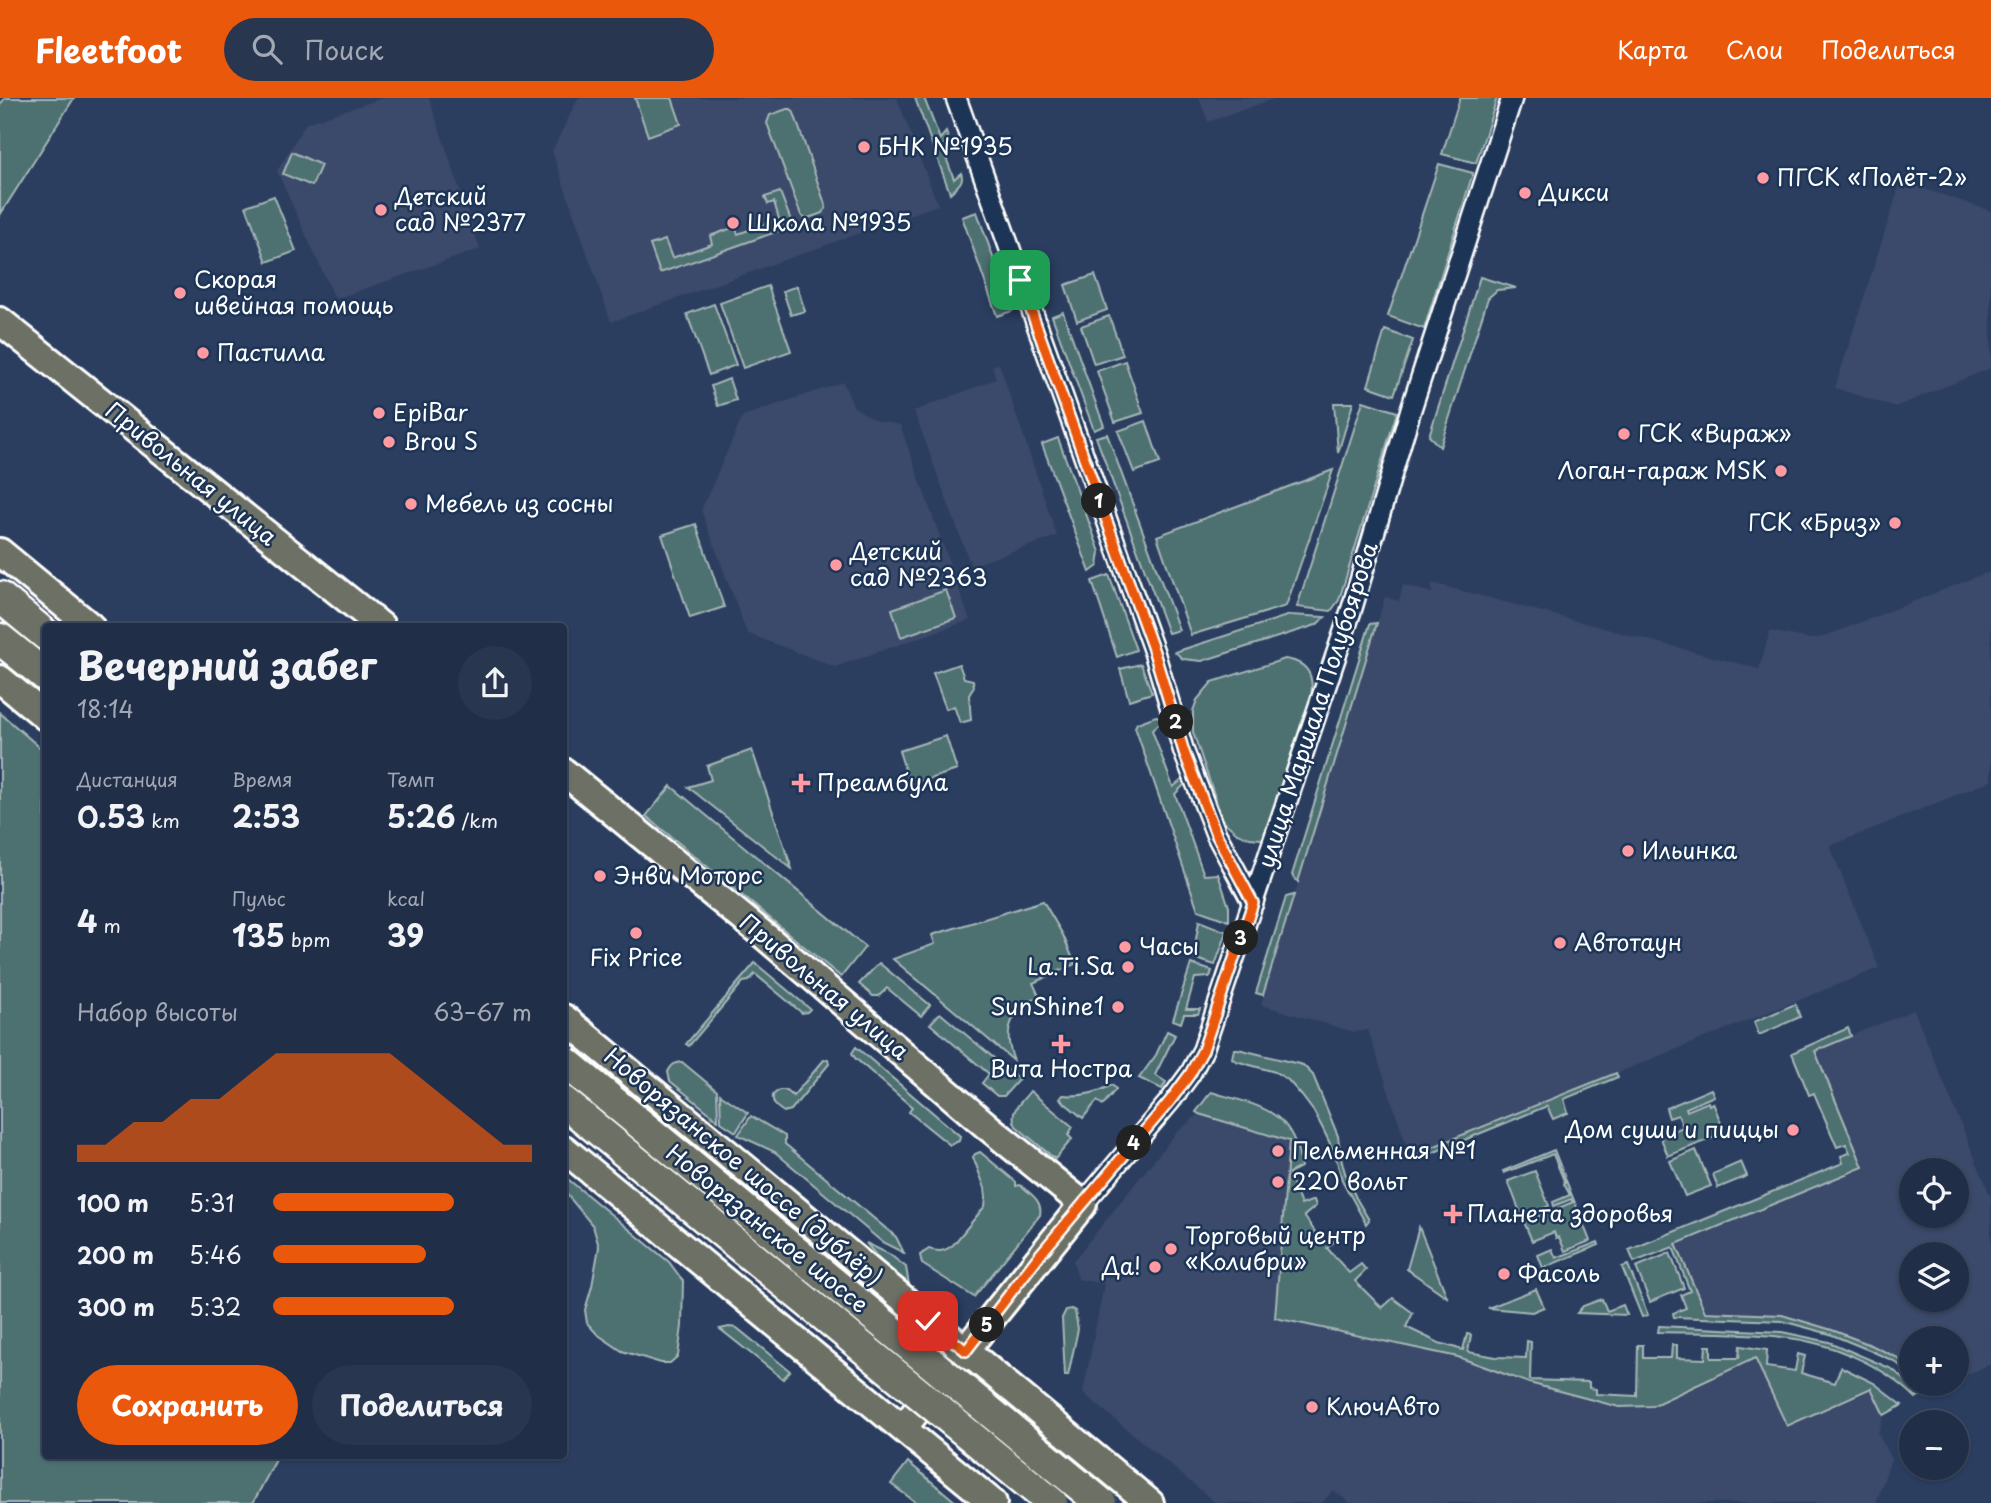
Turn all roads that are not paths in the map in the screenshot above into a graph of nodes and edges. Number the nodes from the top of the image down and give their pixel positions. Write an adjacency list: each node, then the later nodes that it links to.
1 (956, 98): 14 (street)
2 (1512, 98): 14 (street, улица Маршала Полубоярова)
3 (0, 321): 7 (main road, Привольная улица)
4 (0, 552): 6 (main road)
5 (0, 597): 8 (highway)
6 (86, 623)
7 (377, 623)
8 (42, 632)
9 (0, 639): 10 (highway)
10 (42, 673)
11 (0, 679): 12 (main road)
12 (42, 714)
13 (567, 774): 19 (main road, Привольная улица)
14 (1253, 903): 19 (street, улица Маршала Полубоярова)
15 (567, 1020): 20 (main road, Новорязанское шоссе (дублёр))
16 (567, 1063): 24 (highway, Новорязанское шоссе, bridge)
17 (567, 1104): 23 (highway, Новорязанское шоссе, bridge)
18 (567, 1151): 21 (main road)
19 (1083, 1204): 20 (main road, улица Маршала Полубоярова)
20 (966, 1351): 21 (main road, улица Маршала Полубоярова); 25 (main road, Новорязанское шоссе (дублёр))
21 (903, 1428): 22 (main road)
22 (993, 1503)
23 (1052, 1503)
24 (1101, 1503)
25 (1150, 1503)

